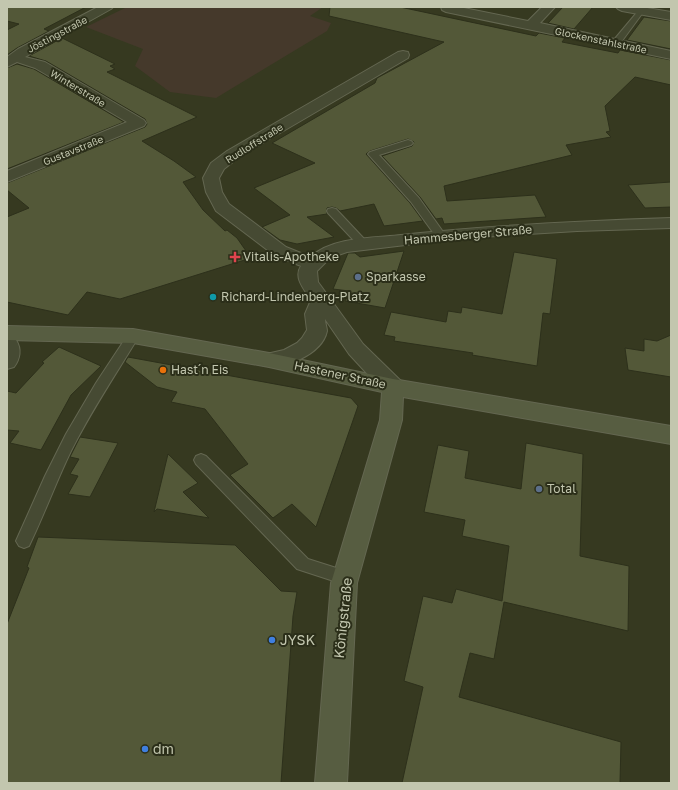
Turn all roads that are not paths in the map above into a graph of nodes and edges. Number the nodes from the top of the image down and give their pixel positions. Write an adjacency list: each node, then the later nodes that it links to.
1 (107, 7): 11 (street, Jöstingstraße)
2 (549, 7): 7 (street, Glockenstahlstraße)
3 (622, 7): 5 (street)
4 (447, 8): 7 (street, Glockenstahlstraße)
5 (642, 11): 6 (street); 8 (lane)
6 (671, 16)
7 (531, 26): 8 (street, Glockenstahlstraße)
8 (616, 44): 10 (street, Glockenstahlstraße)
9 (402, 55): 19 (street, Rudloffstraße)
10 (671, 55)
11 (11, 61): 12 (street, Winterstraße)
12 (139, 123): 14 (street, Gustavstraße)
13 (408, 143): 17 (lane)
14 (7, 177)
15 (332, 211): 18 (lane)
16 (671, 223): 17 (street, Hammesberger Straße)
17 (441, 236): 18 (street, Hammesberger Straße)
18 (364, 245): 19 (street, Hammesberger Straße)
19 (313, 264): 20 (street)
20 (321, 300): 24 (street); 26 (street)
21 (7, 334): 22 (main road, Hastener Straße)
22 (133, 336): 24 (main road, Hastener Straße); 29 (lane)
23 (7, 344): 25 (street)
24 (269, 360): 26 (main road, Hastener Straße)
25 (7, 362)
26 (393, 387): 27 (main road, Hastener Straße); 30 (main road, Königstraße)
27 (671, 435)
28 (200, 460): 30 (lane)
29 (24, 541)
30 (346, 578): 31 (main road, Königstraße)
31 (331, 783)

